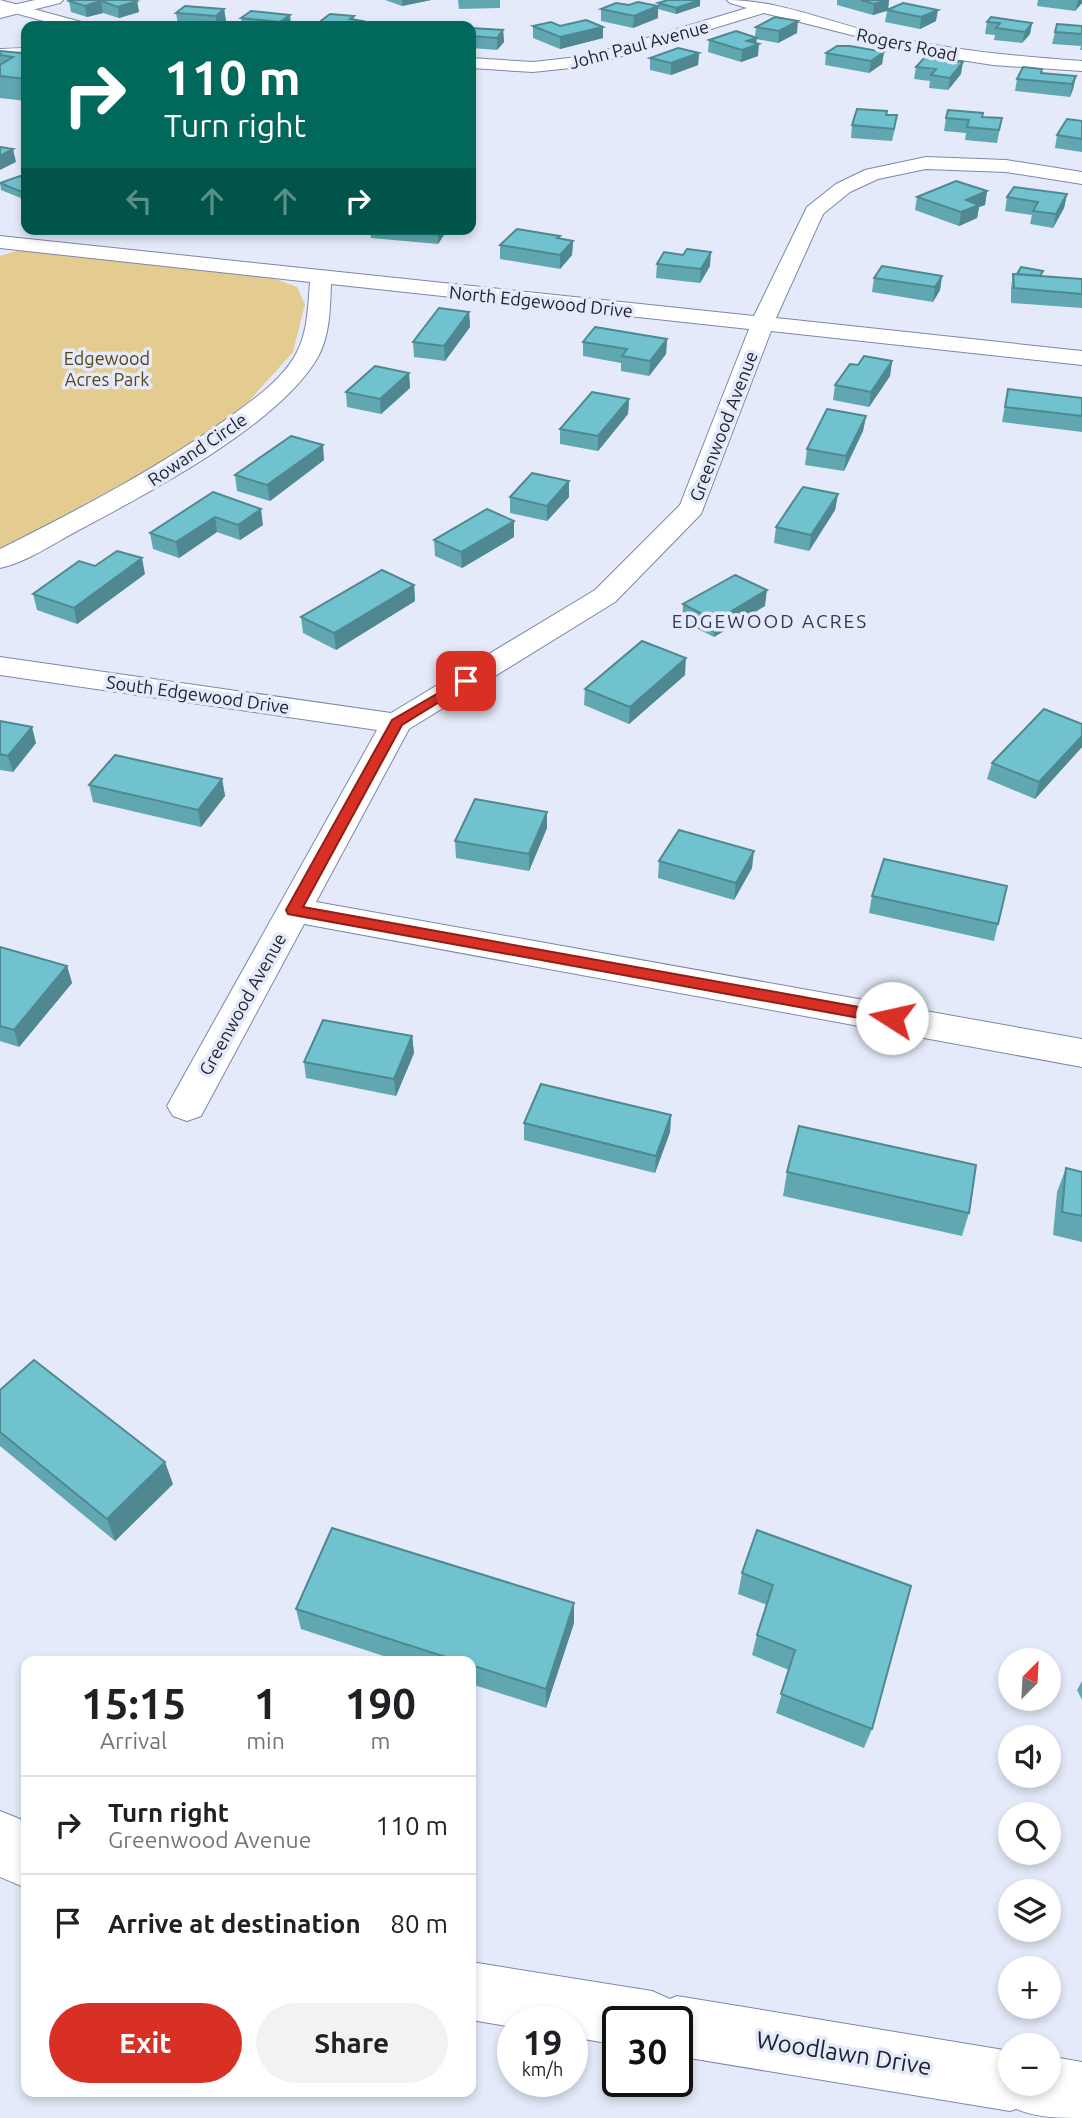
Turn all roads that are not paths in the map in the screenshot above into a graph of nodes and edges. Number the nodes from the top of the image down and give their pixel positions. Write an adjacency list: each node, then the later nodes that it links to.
1 (55, 0): 5 (street)
2 (735, 0): 4 (street, Rogers Road)
3 (0, 4): 5 (street)
4 (764, 8): 10 (street, John Paul Avenue); 11 (street, Rogers Road)
5 (20, 9): 6 (street); 7 (street)
6 (0, 13)
7 (62, 21)
8 (21, 51): 9 (lane)
9 (0, 52)
10 (476, 63)
11 (1082, 65)
12 (1082, 178): 15 (street, Greenwood Avenue)
13 (1, 242): 14 (street, North Edgewood Drive)
14 (321, 278): 15 (street, North Edgewood Drive); 17 (street, Rowand Circle)
15 (762, 324): 16 (street, North Edgewood Drive); 19 (street, Greenwood Avenue)
16 (1082, 358)
17 (0, 559)
18 (0, 666): 19 (street, South Edgewood Drive)
19 (397, 723): 20 (street, Greenwood Avenue)
20 (293, 910): 21 (street); 22 (street, Greenwood Avenue)
21 (1082, 1053)
22 (187, 1106)
23 (476, 1992): 24 (street)
24 (602, 2013)
25 (693, 2028): 26 (street, Woodlawn Drive)
26 (998, 2079)
27 (1061, 2089): 28 (street)
28 (1082, 2092)

